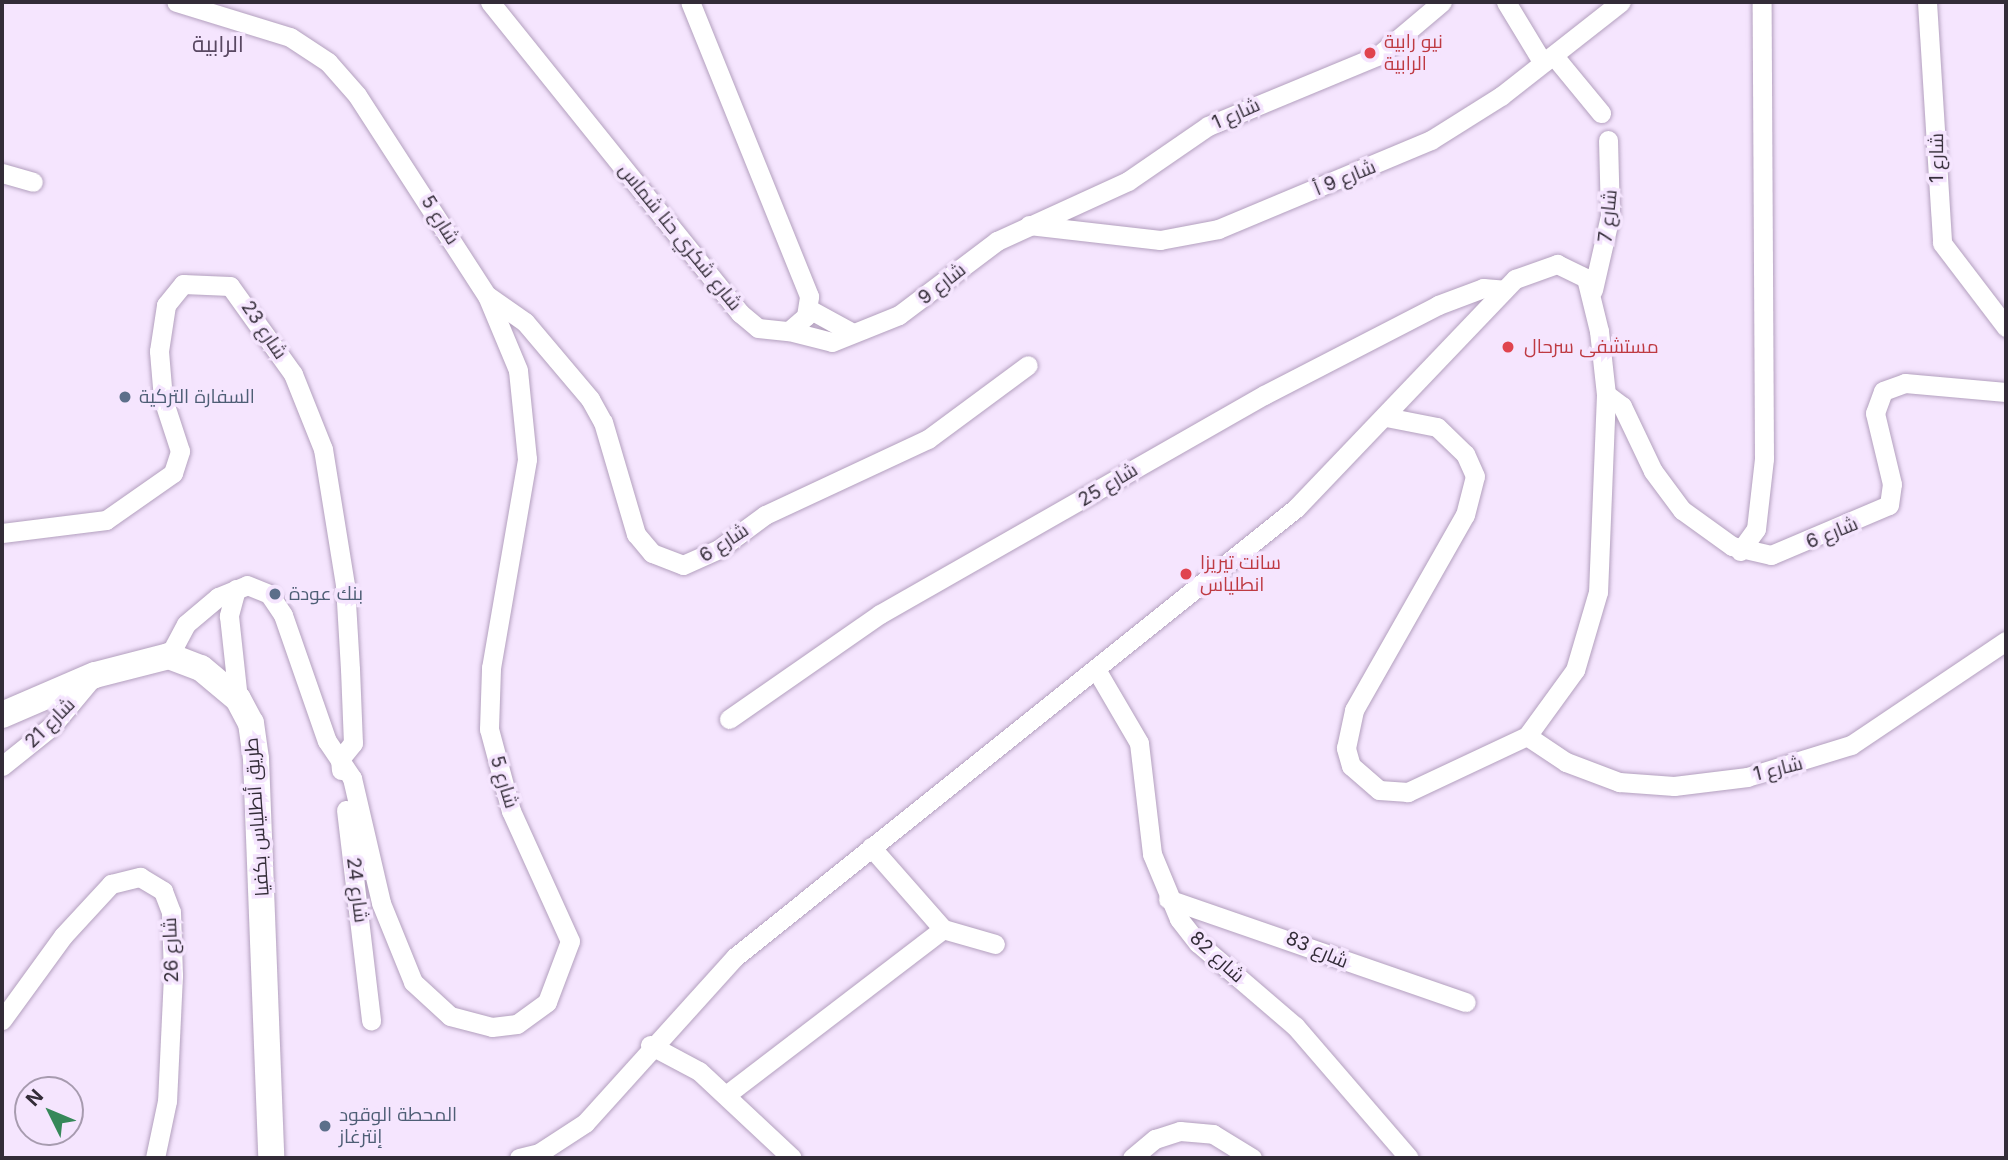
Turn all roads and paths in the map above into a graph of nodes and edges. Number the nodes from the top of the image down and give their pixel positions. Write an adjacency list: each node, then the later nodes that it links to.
1 (176, 2): 17 (street, شارع 5)
2 (490, 2): 21 (street, شارع شكري حنا شماس)
3 (690, 2): 19 (street)
4 (1442, 2): 14 (street, شارع 1)
5 (1506, 2): 9 (street)
6 (1621, 2): 9 (street, شارع 9 أ)
7 (1762, 2): 28 (street)
8 (1927, 2): 18 (street, شارع 1)
9 (1549, 59): 10 (street); 14 (street, شارع 9 أ)
10 (1601, 113)
11 (1608, 140): 16 (street, شارع 7)
12 (2, 173): 13 (street)
13 (33, 182)
14 (1027, 225): 22 (street, شارع 9)
15 (1504, 290): 16 (street); 26 (street); 36 (street, شارع 25)
16 (1592, 290): 25 (street)
17 (487, 296): 23 (street, شارع 6); 38 (street, شارع 5)
18 (1997, 297): 20 (street)
19 (809, 309): 21 (street); 22 (street)
20 (2006, 327)
21 (789, 331): 22 (street, شارع 9)
22 (851, 332)
23 (1028, 365)
24 (2006, 392): 28 (street, شارع 6)
25 (1606, 394): 28 (street, شارع 6); 37 (street)
26 (1386, 417): 32 (street); 37 (street)
27 (2, 533): 38 (street, شارع 23)
28 (1740, 551)
29 (236, 589): 31 (street); 34 (street); 38 (street, شارع 5)
30 (2006, 641): 37 (street, شارع 1)
31 (169, 656): 33 (highway); 34 (highway, طريق أنطلياس بكفيا)
32 (1097, 671): 40 (street); 41 (street, شارع 82)
33 (95, 675): 35 (highway); 39 (street, شارع 21)
34 (238, 699): 50 (highway, طريق أنطلياس بكفيا)
35 (2, 715)
36 (729, 719)
37 (1527, 736)
38 (340, 759): 46 (street, شارع 24)
39 (2, 766)
40 (871, 847): 42 (street); 47 (street)
41 (1168, 900): 44 (street, شارع 83); 55 (street, شارع 82)
42 (943, 929): 43 (street); 48 (street)
43 (995, 944)
44 (1466, 1002)
45 (2, 1020): 49 (street, شارع 26)
46 (371, 1021)
47 (650, 1045): 48 (street); 51 (street)
48 (726, 1095): 52 (street)
49 (155, 1158)
50 (271, 1158)
51 (519, 1158)
52 (792, 1158)
53 (1132, 1158): 54 (street)
54 (1252, 1158)
55 (1409, 1158)

